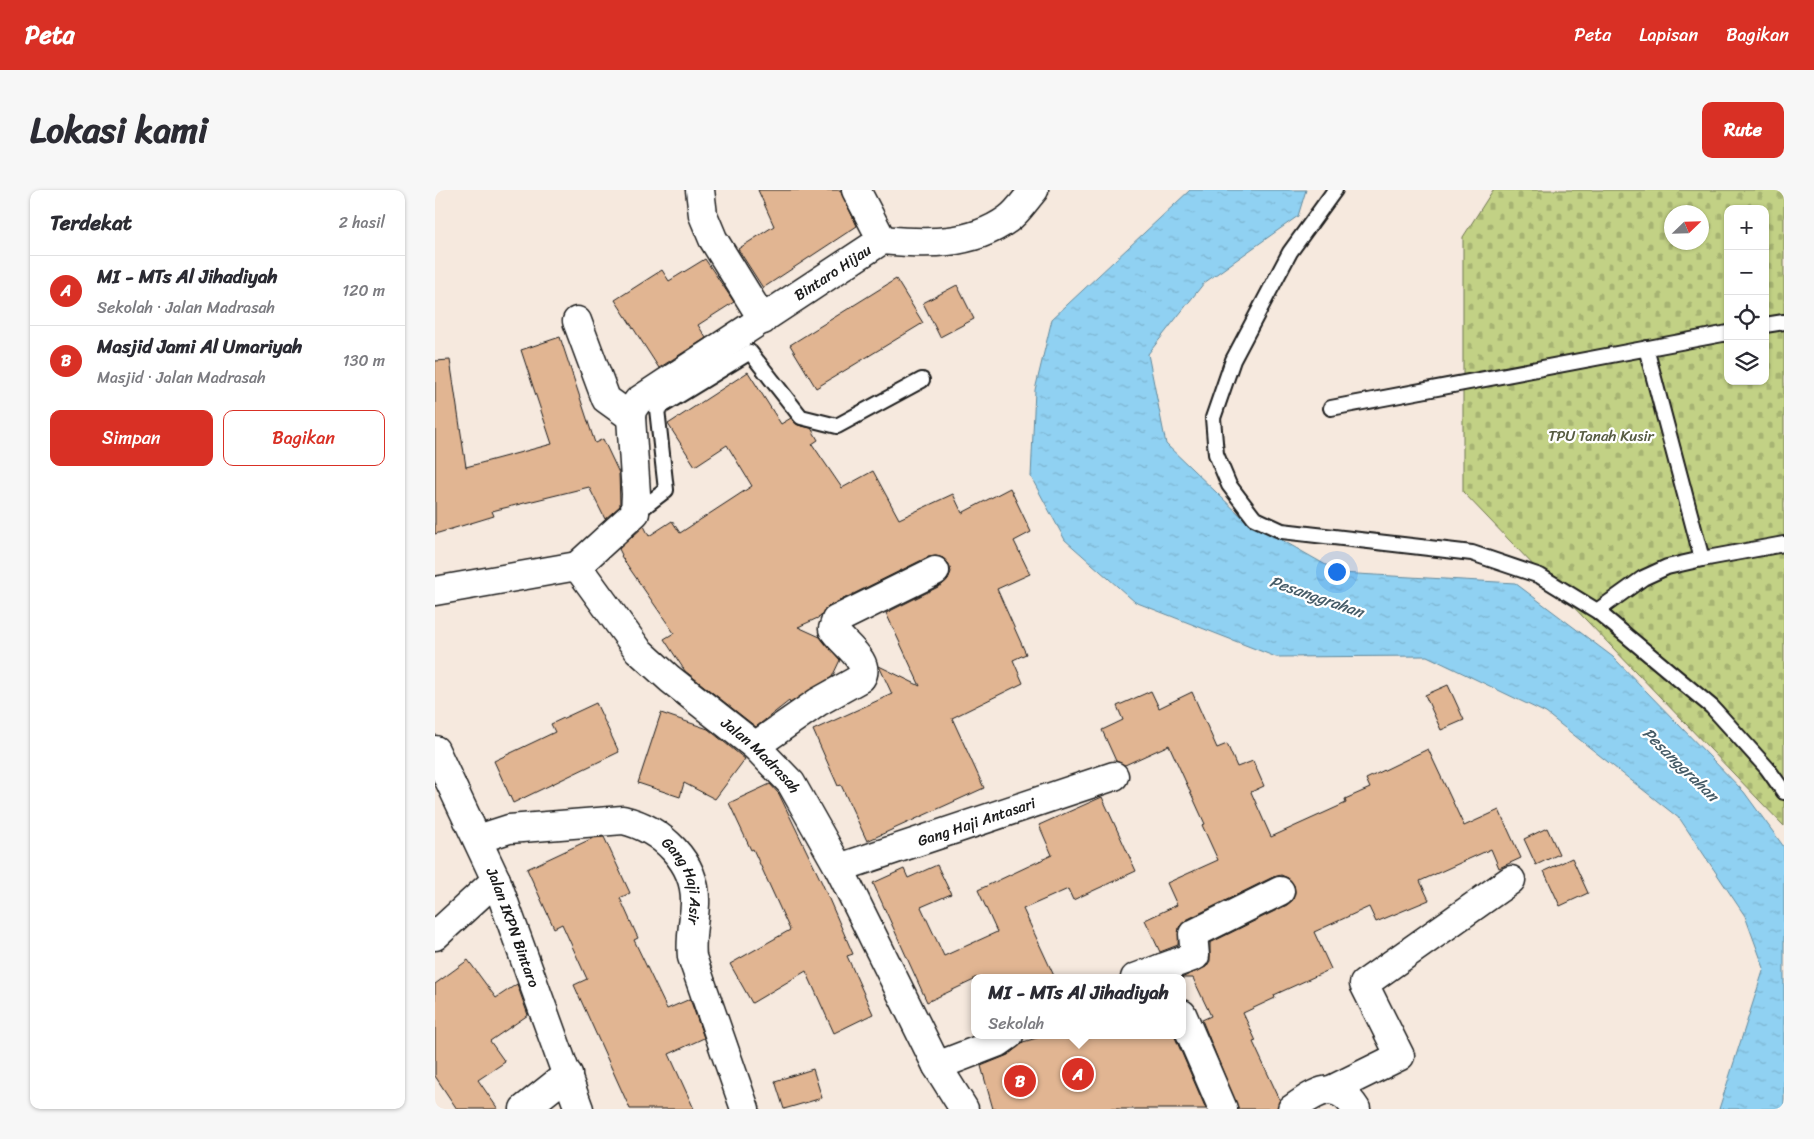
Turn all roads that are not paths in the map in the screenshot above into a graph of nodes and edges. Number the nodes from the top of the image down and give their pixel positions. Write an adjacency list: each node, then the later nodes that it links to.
1 (700, 190): 6 (street)
2 (856, 190): 5 (street, Bintaro Hijau)
3 (1034, 190): 5 (street)
4 (1335, 190): 21 (lane)
5 (882, 240): 6 (street, Bintaro Hijau)
6 (763, 320): 14 (street, Bintaro Hijau)
7 (577, 321): 14 (street)
8 (1784, 322): 9 (lane)
9 (1769, 324)
10 (1724, 334): 11 (lane)
11 (1646, 348): 13 (lane); 17 (lane)
12 (922, 380): 15 (lane)
13 (1331, 408)
14 (631, 418): 15 (street)
15 (636, 504): 18 (street)
16 (1784, 544): 17 (lane)
17 (1702, 559): 21 (lane)
18 (577, 566): 20 (street); 22 (street, Jalan Madrasah)
19 (935, 572): 22 (street)
20 (435, 591)
21 (1597, 611): 25 (lane)
22 (755, 746): 27 (street, Jalan Madrasah)
23 (435, 750): 26 (street, Jalan IKPN Bintaro)
24 (1114, 776): 27 (street, Gang Haji Antasari)
25 (1784, 792)
26 (477, 839): 28 (street, Jalan IKPN Bintaro); 40 (street, Gang Haji Asir)
27 (839, 868): 35 (street, Jalan Madrasah)
28 (496, 880): 31 (street); 36 (street, Jalan IKPN Bintaro)
29 (1511, 880): 37 (street)
30 (1280, 891): 32 (street)
31 (435, 936)
32 (1164, 973)
33 (1186, 1023): 42 (street)
34 (1003, 1039): 35 (street)
35 (937, 1066): 41 (street, Jalan Madrasah)
36 (568, 1074): 38 (street); 39 (street, Jalan IKPN Bintaro)
37 (1331, 1090): 43 (street); 44 (street)
38 (524, 1109)
39 (579, 1109)
40 (745, 1109)
41 (964, 1109)
42 (1223, 1109)
43 (1292, 1109)
44 (1356, 1109)

